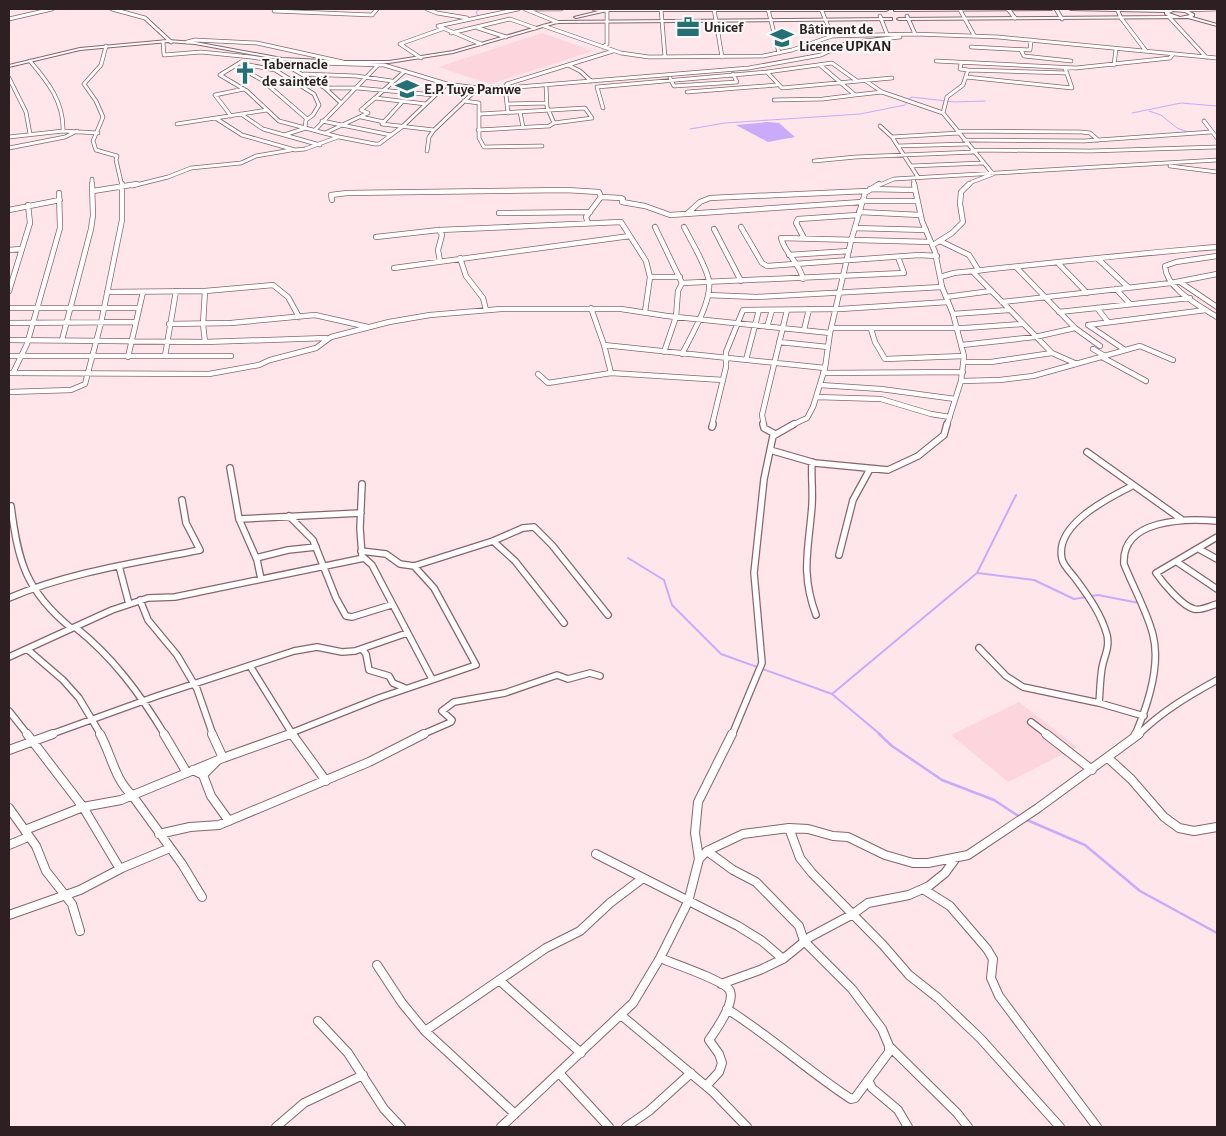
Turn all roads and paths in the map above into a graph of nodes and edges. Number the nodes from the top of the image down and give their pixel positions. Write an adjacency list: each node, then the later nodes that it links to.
1 (52, 9): 34 (street)
2 (112, 9): 57 (street)
3 (276, 9): 25 (street)
4 (297, 9): 25 (street)
5 (377, 9): 25 (street)
6 (427, 9): 35 (street)
7 (518, 9): 35 (street)
8 (530, 9): 9 (street); 42 (street)
9 (561, 9)
10 (594, 9): 19 (street)
11 (715, 9): 12 (main road); 20 (main road); 38 (street)
12 (768, 9): 21 (main road); 39 (street)
13 (1008, 9): 14 (main road); 22 (main road); 30 (street)
14 (1050, 9)
15 (1056, 9): 31 (street)
16 (1071, 9): 17 (main road)
17 (1117, 9): 23 (main road); 32 (street)
18 (1217, 9): 24 (street)
19 (607, 10): 20 (main road); 36 (street); 42 (main road)
20 (661, 10): 37 (street)
21 (821, 10): 26 (main road); 40 (street)
22 (960, 10): 27 (main road); 41 (street)
23 (1169, 10): 24 (main road); 28 (main road)
24 (1182, 10): 29 (main road)
25 (294, 13)
26 (879, 13): 27 (main road); 27 (main road); 40 (main road); 49 (street)
27 (906, 13): 41 (main road); 50 (street)
28 (1177, 17): 29 (main road); 33 (main road)
29 (1190, 17): 43 (main road)
30 (1014, 18): 31 (main road); 41 (main road)
31 (1062, 18): 32 (main road)
32 (1121, 18): 33 (main road); 67 (street)
33 (1170, 18): 72 (street)
34 (9, 19)
35 (469, 19): 47 (street)
36 (608, 19): 37 (main road); 42 (main road); 61 (street)
37 (662, 19): 38 (main road); 70 (street)
38 (716, 19): 39 (main road); 71 (street)
39 (770, 19): 40 (main road); 66 (street)
40 (825, 19): 52 (street)
41 (965, 19): 51 (street)
42 (560, 22): 44 (main road)
43 (1217, 23)
44 (544, 26): 46 (main road); 61 (street)
45 (476, 27): 46 (street); 48 (street); 53 (street)
46 (535, 28): 53 (main road)
47 (442, 29): 48 (street); 73 (street)
48 (451, 33): 59 (street)
49 (887, 34): 50 (street); 52 (street)
50 (916, 34): 51 (street)
51 (974, 35): 55 (street)
52 (832, 36): 66 (street)
53 (506, 37): 59 (main road)
54 (900, 37): 75 (street)
55 (1031, 40): 63 (street); 64 (street)
56 (163, 42): 57 (main road); 60 (main road); 69 (street)
57 (171, 42): 58 (main road)
58 (187, 42): 69 (main road); 80 (street)
59 (481, 44): 73 (main road)
60 (106, 46): 76 (main road); 159 (street)
61 (603, 47): 65 (street)
62 (971, 47): 64 (street)
63 (1116, 49): 67 (street); 88 (street)
64 (1022, 50): 78 (street)
65 (613, 51): 70 (street); 86 (street)
66 (778, 51): 71 (street)
67 (1146, 51): 68 (street)
68 (1173, 54): 72 (street); 88 (street)
69 (252, 57): 79 (street); 81 (street); 82 (main road)
70 (665, 57): 71 (street)
71 (722, 57)
72 (1206, 57): 74 (street)
73 (421, 58): 80 (main road)
74 (1217, 58)
75 (800, 60): 90 (street); 97 (street)
76 (30, 61): 89 (main road); 156 (street)
77 (936, 61): 83 (street)
78 (1071, 61)
79 (285, 62): 82 (street); 96 (street)
80 (343, 62): 82 (main road)
81 (239, 63): 84 (street); 116 (street)
82 (331, 63): 85 (street)
83 (961, 64): 91 (street); 92 (street)
84 (251, 65): 141 (street); 141 (street)
85 (378, 65): 93 (street); 99 (street)
86 (568, 65): 105 (street); 112 (street)
87 (820, 65): 90 (street); 106 (street); 108 (street)
88 (1114, 65): 91 (street)
89 (9, 66)
90 (809, 67): 94 (street)
91 (1065, 68): 95 (street)
92 (968, 70): 95 (street); 100 (street)
93 (405, 71): 104 (street); 109 (street)
94 (767, 72): 98 (street); 111 (street)
95 (1067, 73): 100 (street)
96 (304, 74): 99 (street); 113 (street)
97 (669, 74): 103 (street); 105 (street)
98 (733, 74): 103 (street); 103 (street)
99 (366, 77): 104 (street); 114 (street)
100 (966, 77): 135 (street)
101 (9, 78): 161 (street)
102 (892, 78): 107 (street)
103 (671, 80): 130 (street)
104 (392, 81): 117 (street)
105 (591, 81): 110 (street)
106 (857, 81): 107 (street); 108 (street)
107 (866, 81): 119 (street)
108 (841, 83): 111 (street); 121 (street)
109 (447, 84): 115 (street); 120 (street)
110 (546, 85): 112 (street); 127 (street)
111 (777, 85): 118 (street)
112 (505, 87): 115 (street); 129 (street)
113 (325, 88): 114 (street); 126 (street)
114 (357, 88): 117 (street); 126 (street)
115 (478, 88): 125 (street)
116 (244, 89): 131 (street); 138 (street)
117 (384, 90): 120 (street); 122 (street)
118 (687, 92)
119 (882, 92): 121 (street); 135 (street)
120 (435, 95): 128 (street)
121 (855, 95): 123 (street)
122 (375, 98): 124 (street); 139 (street)
123 (774, 100)
124 (403, 101): 128 (street); 144 (street)
125 (464, 101): 137 (street); 153 (street)
126 (340, 102): 142 (street)
127 (546, 103): 129 (street); 132 (street)
128 (426, 104): 150 (street)
129 (507, 104): 133 (street)
130 (603, 108)
131 (267, 110): 136 (street); 149 (street)
132 (548, 110): 134 (street); 145 (street); 145 (street)
133 (508, 112): 134 (street); 137 (street)
134 (520, 112): 151 (street)
135 (943, 112): 157 (street)
136 (241, 114): 138 (street); 162 (street)
137 (480, 114): 154 (street)
138 (231, 116): 140 (street)
139 (361, 117): 144 (street); 147 (street)
140 (217, 119): 146 (street); 175 (street)
141 (307, 119): 149 (street)
142 (322, 121): 147 (street); 152 (street)
143 (1204, 121): 158 (street)
144 (384, 122): 150 (street)
145 (554, 123): 151 (street)
146 (177, 124)
147 (341, 126): 160 (street); 163 (street)
148 (880, 126): 166 (street)
149 (306, 127): 152 (street); 162 (street)
150 (402, 127): 153 (street); 163 (street)
151 (523, 127): 154 (street)
152 (315, 130): 160 (street)
153 (434, 130): 176 (street)
154 (478, 130): 171 (street)
155 (77, 131): 156 (street); 159 (street); 174 (street)
156 (63, 132): 161 (street)
157 (958, 132): 166 (street); 168 (street); 169 (street)
158 (1211, 132): 167 (street); 168 (street)
159 (98, 133): 188 (street)
160 (325, 133): 165 (street)
161 (30, 134): 164 (street)
162 (284, 135): 170 (street)
163 (391, 135): 165 (street)
164 (9, 137)
165 (338, 137): 170 (street)
166 (892, 137): 172 (street)
167 (1217, 138)
168 (1098, 140): 169 (street)
169 (966, 142): 172 (street); 177 (street)
170 (320, 145): 175 (street)
171 (542, 146)
172 (898, 146): 178 (street)
173 (1217, 147): 177 (street)
174 (9, 148)
175 (291, 150): 188 (street)
176 (427, 151)
177 (973, 151): 178 (street); 181 (street)
178 (906, 156): 180 (street); 183 (street)
179 (1217, 160): 182 (street)
180 (814, 161)
181 (983, 162): 183 (street); 185 (street)
182 (1156, 165): 184 (street); 185 (street)
183 (911, 166): 186 (street)
184 (1217, 172)
185 (993, 174): 186 (street); 221 (street)
186 (916, 177): 190 (street); 191 (street)
187 (92, 179): 189 (street)
188 (123, 188): 189 (street); 260 (street)
189 (93, 190): 273 (street)
190 (868, 190): 191 (street); 193 (street); 199 (street)
191 (915, 190): 198 (street)
192 (59, 193): 196 (street)
193 (797, 195): 195 (street); 201 (street)
194 (601, 197): 197 (street); 204 (street); 206 (street)
195 (736, 198): 203 (street); 206 (street)
196 (60, 200): 200 (street); 270 (street)
197 (332, 200)
198 (917, 201): 199 (street); 208 (street)
199 (862, 202): 201 (street); 207 (street)
200 (28, 206): 202 (street); 224 (street)
201 (804, 206): 203 (street)
202 (9, 210)
203 (742, 210): 206 (street)
204 (590, 212): 205 (street); 209 (street)
205 (499, 213)
206 (688, 213)
207 (858, 214): 208 (street); 213 (street); 219 (street)
208 (920, 215): 216 (street)
209 (588, 222): 215 (street); 217 (street)
210 (655, 227): 248 (street)
211 (684, 227): 251 (street)
212 (741, 227): 236 (street)
213 (855, 228): 216 (street); 220 (street)
214 (714, 229): 249 (street)
215 (439, 230): 218 (street); 233 (street)
216 (926, 230): 222 (street)
217 (630, 236): 231 (street); 244 (street)
218 (376, 237)
219 (804, 238): 220 (street); 227 (street)
220 (851, 240): 222 (street); 226 (street)
221 (940, 241): 222 (street); 240 (street)
222 (932, 243): 228 (street)
223 (1217, 247): 232 (street)
224 (21, 249): 225 (street); 255 (street)
225 (9, 250)
226 (849, 251): 227 (street); 234 (street)
227 (789, 254): 236 (street)
228 (934, 254): 230 (street); 239 (street)
229 (1217, 256): 252 (street)
230 (898, 257): 234 (street); 245 (street)
231 (460, 258): 233 (street); 280 (street)
232 (1098, 259): 235 (street); 254 (street)
233 (440, 261): 237 (street)
234 (848, 261): 236 (street); 245 (street)
235 (1058, 263): 238 (street); 263 (street)
236 (798, 264): 247 (street)
237 (394, 268)
238 (1016, 268): 240 (street); 265 (street)
239 (940, 269): 242 (street); 246 (street)
240 (979, 271): 241 (street)
241 (973, 272): 242 (street); 259 (street)
242 (954, 273): 246 (street)
243 (1217, 274): 250 (street)
244 (650, 277): 248 (street); 286 (street)
245 (844, 277): 247 (street); 262 (street)
246 (940, 277): 253 (street)
247 (803, 278): 249 (street)
248 (681, 280): 251 (street); 291 (street)
249 (741, 281): 251 (street)
250 (1180, 282): 252 (street); 271 (street)
251 (708, 283): 264 (street)
252 (1171, 283): 254 (street); 266 (street)
253 (942, 287): 262 (street); 267 (street)
254 (1129, 288): 256 (street)
255 (9, 290)
256 (1116, 290): 263 (street); 269 (street)
257 (176, 291): 258 (street); 261 (street); 299 (street)
258 (205, 291): 289 (street); 300 (street)
259 (991, 291): 267 (street); 268 (street)
260 (107, 292): 261 (street); 274 (street)
261 (143, 292): 275 (street)
262 (840, 292): 264 (street); 279 (street)
263 (1087, 293): 265 (street)
264 (708, 295): 292 (street)
265 (1045, 298): 268 (street); 287 (street)
266 (1190, 298): 269 (street); 285 (street)
267 (947, 299): 279 (street); 288 (street)
268 (1002, 302): 284 (street)
269 (1130, 304): 277 (street)
270 (36, 307): 272 (street); 273 (street); 296 (street)
271 (1217, 307)
272 (9, 308)
273 (70, 308): 274 (street); 298 (street)
274 (104, 308): 275 (street); 297 (street)
275 (139, 308): 293 (street)
276 (590, 308): 280 (street); 286 (street); 322 (street)
277 (1097, 308): 287 (street); 294 (street)
278 (809, 309): 279 (street); 283 (street); 310 (street)
279 (837, 309): 311 (street)
280 (486, 310): 304 (street)
281 (759, 310): 282 (street); 301 (street); 303 (street)
282 (772, 310): 283 (street); 305 (street)
283 (787, 310): 306 (street)
284 (1009, 310): 288 (street); 302 (street)
285 (1206, 310): 290 (street); 294 (street)
286 (645, 312): 291 (street)
287 (1059, 312): 308 (street)
288 (953, 314): 307 (street)
289 (299, 316): 300 (street); 304 (street)
290 (1217, 317)
291 (676, 318): 292 (street); 326 (street)
292 (699, 320): 301 (street); 328 (street)
293 (135, 322): 297 (street); 318 (street)
294 (1108, 322): 325 (street)
295 (9, 323): 296 (street)
296 (31, 323): 298 (street); 316 (street)
297 (101, 323): 298 (street); 314 (street)
298 (67, 324): 317 (street)
299 (169, 324): 300 (street); 319 (street)
300 (203, 324): 320 (street)
301 (736, 324): 303 (street); 337 (street)
302 (1022, 324): 307 (street); 312 (street)
303 (755, 326): 305 (street); 338 (street)
304 (370, 327): 313 (street)
305 (767, 327): 306 (street)
306 (782, 328): 310 (street); 321 (street)
307 (957, 328): 309 (street); 323 (street)
308 (1075, 328): 312 (street); 336 (street)
309 (871, 329): 311 (street); 332 (street)
310 (804, 330): 311 (street)
311 (831, 330): 324 (street)
312 (1035, 337): 323 (street); 327 (street)
313 (328, 338): 320 (street); 347 (street)
314 (97, 339): 317 (street); 318 (street); 334 (street)
315 (9, 340): 316 (street)
316 (27, 340): 317 (street); 333 (street)
317 (62, 340)
318 (133, 340): 319 (street); 335 (street)
319 (168, 341): 320 (street); 330 (street)
320 (205, 342)
321 (779, 342): 324 (street); 340 (street)
322 (604, 345): 326 (street); 344 (street)
323 (962, 346): 332 (street)
324 (828, 347): 343 (street)
325 (1125, 350): 336 (street); 339 (street)
326 (664, 352): 328 (street)
327 (1052, 353): 341 (street); 342 (street)
328 (682, 354): 337 (street)
329 (9, 356): 333 (street)
330 (165, 356): 331 (street); 335 (street)
331 (232, 356)
332 (964, 356): 341 (street)
333 (22, 357): 334 (street); 346 (street)
334 (91, 357): 335 (street); 347 (street)
335 (128, 357)
336 (1103, 357): 342 (street); 351 (street)
337 (726, 359): 338 (street); 349 (street)
338 (746, 360): 340 (street)
339 (1173, 360)
340 (774, 362): 343 (street); 358 (street)
341 (964, 362): 345 (street)
342 (1077, 364): 350 (street)
343 (824, 370): 345 (street); 352 (street)
344 (611, 372): 348 (street); 349 (street)
345 (963, 372): 350 (street)
346 (11, 373): 347 (street)
347 (87, 374): 353 (street)
348 (538, 374)
349 (723, 380): 357 (street)
350 (961, 381): 355 (street)
351 (1146, 381)
352 (820, 385): 354 (street); 355 (street)
353 (9, 392)
354 (817, 397): 356 (street); 358 (street)
355 (955, 399): 356 (street)
356 (950, 417): 363 (street)
357 (712, 427)
358 (775, 434): 359 (street)
359 (770, 450): 361 (street); 438 (street)
360 (1086, 452): 365 (street)
361 (812, 462): 363 (street); 395 (street)
362 (230, 468): 370 (street)
363 (870, 469): 378 (street)
364 (362, 484): 368 (street)
365 (1132, 486): 371 (street); 410 (street)
366 (182, 500): 383 (street)
367 (11, 506): 387 (street)
368 (360, 513): 369 (street); 377 (street)
369 (288, 516): 370 (street); 375 (street)
370 (238, 519): 379 (street)
371 (1181, 519): 372 (street); 412 (street)
372 (1217, 521)
373 (1217, 537): 376 (street)
374 (493, 541): 385 (street); 394 (street); 396 (street)
375 (316, 547): 379 (street); 384 (street)
376 (1199, 549): 381 (street); 382 (street)
377 (361, 551): 380 (street); 385 (street)
378 (839, 555)
379 (256, 558): 386 (street)
380 (364, 558): 384 (street); 392 (street)
381 (1217, 559)
382 (1176, 562): 388 (street); 393 (street)
383 (118, 566): 387 (street); 391 (street)
384 (325, 566): 386 (street); 392 (street)
385 (414, 566): 405 (street)
386 (261, 579): 390 (street)
387 (32, 588): 389 (street); 397 (street)
388 (1217, 589)
389 (9, 598)
390 (140, 600): 391 (street); 407 (street)
391 (129, 604): 397 (street)
392 (391, 605): 398 (street)
393 (1217, 605)
394 (608, 615)
395 (816, 615)
396 (564, 623)
397 (73, 628): 400 (street); 409 (street)
398 (407, 633): 401 (street); 405 (street)
399 (979, 648): 410 (street)
400 (27, 649): 402 (street); 413 (street)
401 (362, 649): 403 (street); 408 (street)
402 (9, 657)
403 (250, 666): 407 (street); 415 (street)
404 (600, 676): 424 (street)
405 (432, 679): 408 (street)
406 (1217, 680): 416 (street)
407 (193, 683): 409 (street); 420 (street)
408 (405, 688): 415 (street)
409 (144, 700): 413 (street); 422 (street)
410 (1098, 703): 412 (street)
411 (9, 711): 417 (street)
412 (1144, 716): 416 (street)
413 (91, 718): 417 (street); 425 (street)
414 (1031, 722): 421 (street)
415 (292, 733): 420 (street); 424 (street)
416 (1133, 740): 419 (street)
417 (31, 742): 418 (street); 426 (street)
418 (9, 750)
419 (1108, 758): 421 (street); 429 (street)
420 (220, 759): 422 (street); 423 (street)
421 (1092, 770): 437 (street)
422 (190, 771): 423 (street); 425 (street)
423 (203, 775): 428 (street)
424 (326, 781): 428 (street)
425 (132, 795): 426 (street); 432 (street)
426 (83, 807): 431 (street); 439 (street)
427 (9, 808): 431 (street)
428 (229, 821): 432 (street)
429 (1217, 827)
430 (789, 828): 435 (street); 437 (street); 445 (street)
431 (26, 834): 433 (street); 442 (street)
432 (159, 834): 434 (street)
433 (9, 845)
434 (170, 848): 439 (street); 443 (street)
435 (707, 851): 438 (street); 448 (street)
436 (596, 854): 440 (street)
437 (956, 858): 441 (street)
438 (700, 859): 444 (street)
439 (120, 869): 442 (street)
440 (643, 878): 444 (street); 452 (street)
441 (923, 889): 445 (street); 475 (street)
442 (65, 894): 446 (street); 447 (street)
443 (202, 897)
444 (688, 902): 449 (street); 450 (street)
445 (854, 914): 448 (street); 474 (street)
446 (9, 915)
447 (80, 930)
448 (804, 940): 450 (street); 458 (street)
449 (660, 958): 453 (street); 455 (street)
450 (783, 959): 453 (street)
451 (377, 965): 457 (street)
452 (499, 980): 457 (street); 459 (street)
453 (721, 984): 454 (street)
454 (727, 1009): 463 (street); 464 (street)
455 (622, 1016): 459 (street); 460 (street)
456 (318, 1021): 461 (street)
457 (424, 1031): 465 (street)
458 (890, 1046): 463 (street); 473 (street)
459 (581, 1053): 462 (street)
460 (691, 1073): 464 (street); 470 (street)
461 (363, 1074): 466 (street); 467 (street)
462 (559, 1074): 465 (street); 469 (street)
463 (868, 1080): 472 (street)
464 (706, 1086): 471 (street)
465 (515, 1114): 468 (street)
466 (277, 1127)
467 (401, 1127)
468 (501, 1127)
469 (610, 1127)
470 (626, 1127)
471 (747, 1127)
472 (908, 1127)
473 (968, 1127)
474 (1060, 1127)
475 (1097, 1127)

